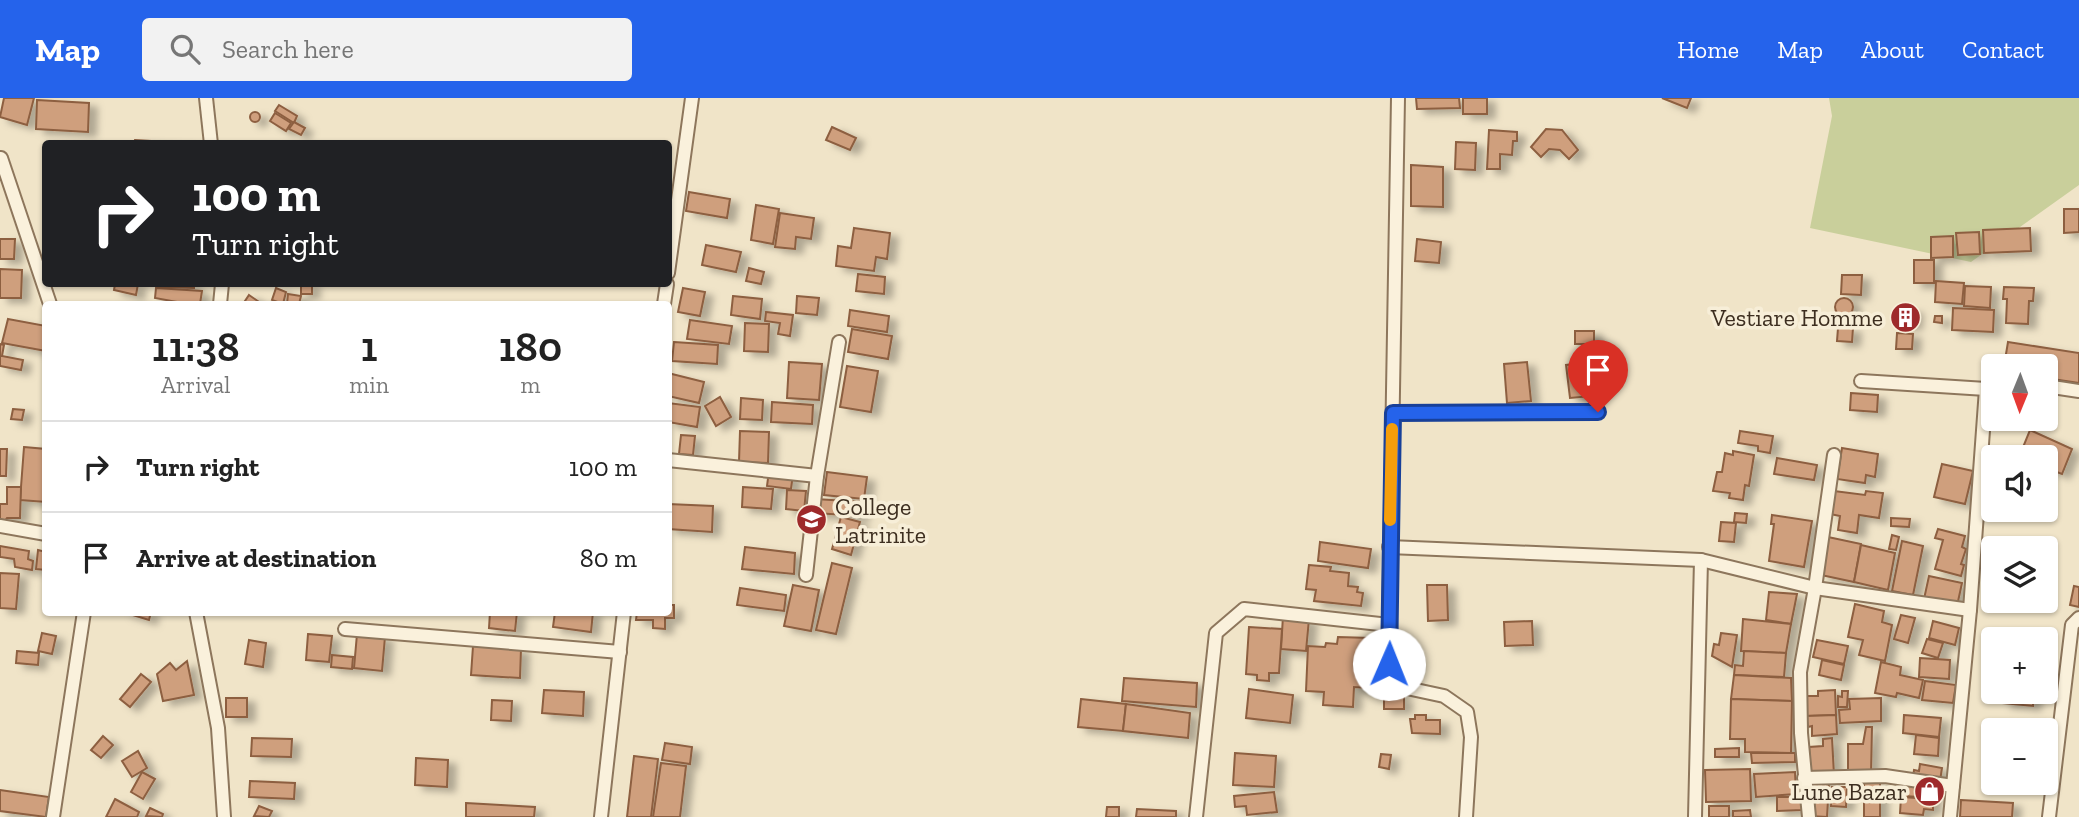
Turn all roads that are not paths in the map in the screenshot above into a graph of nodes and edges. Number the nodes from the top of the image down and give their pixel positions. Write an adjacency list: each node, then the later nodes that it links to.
1 (206, 98): 4 (street)
2 (692, 98): 6 (street)
3 (1398, 98): 14 (street)
4 (211, 140)
5 (1, 158): 7 (street)
6 (672, 244)
7 (42, 280)
8 (839, 342): 18 (street)
9 (1861, 381): 10 (street)
10 (1981, 385)
11 (2058, 388): 12 (street)
12 (2079, 391)
13 (1598, 412): 14 (street)
14 (1393, 413): 21 (street)
15 (1986, 431): 25 (street)
16 (1834, 454): 24 (street)
17 (672, 460): 18 (street)
18 (817, 475): 23 (street)
19 (0, 526): 20 (street)
20 (42, 533)
21 (1389, 547): 22 (street); 30 (street)
22 (1701, 560): 24 (street); 40 (street)
23 (806, 575)
24 (1815, 588): 25 (street); 33 (street)
25 (1970, 610): 34 (street)
26 (83, 616): 35 (street)
27 (197, 616): 36 (street)
28 (624, 616): 32 (street)
29 (2079, 618): 43 (street)
30 (1389, 625): 38 (street); 39 (street)
31 (345, 629): 32 (street)
32 (620, 652): 37 (street)
33 (1804, 778): 34 (street); 41 (street)
34 (1953, 786): 42 (street)
35 (53, 817)
36 (224, 817)
37 (601, 817)
38 (1196, 817)
39 (1466, 817)
40 (1695, 817)
41 (1809, 817)
42 (1950, 817)
43 (2049, 817)

